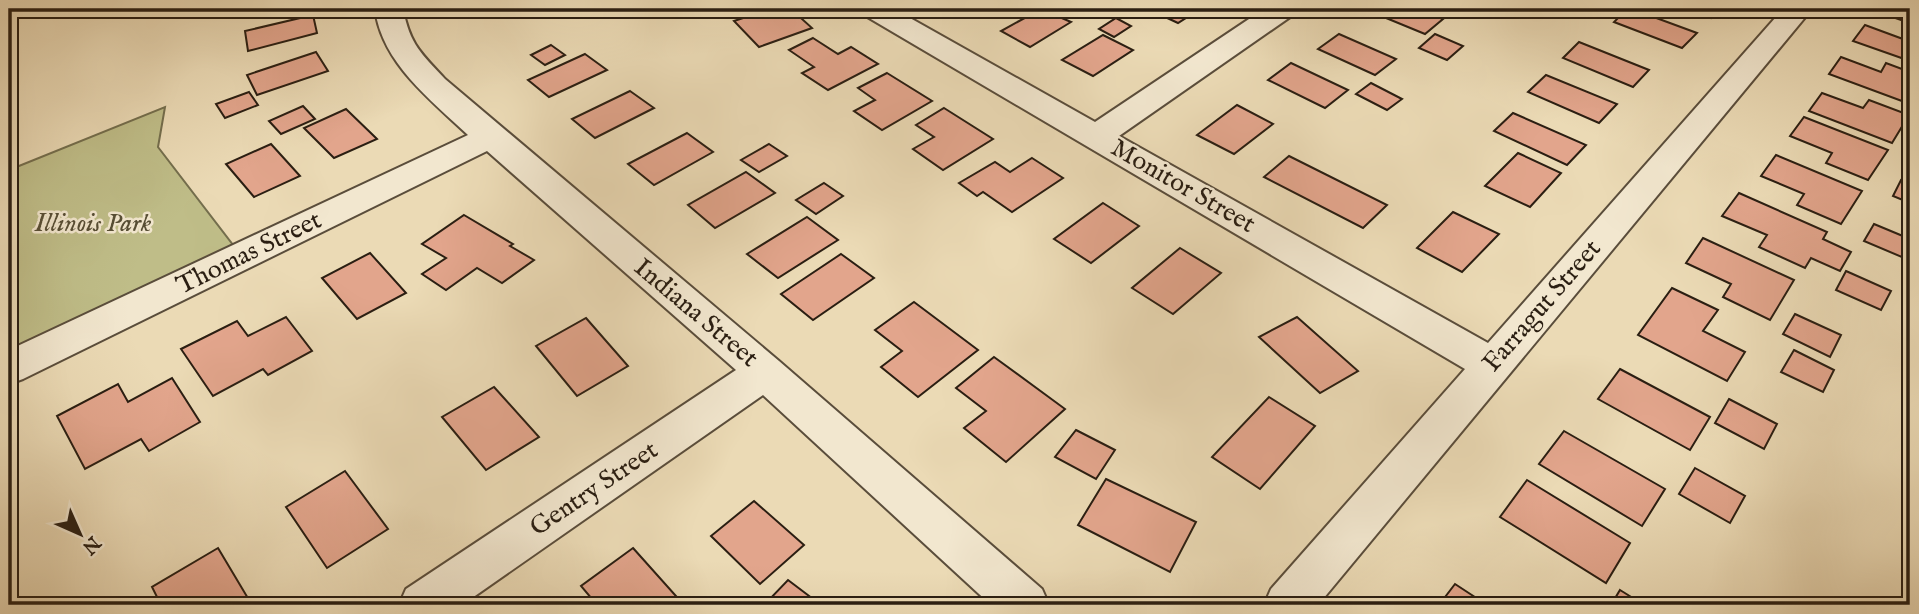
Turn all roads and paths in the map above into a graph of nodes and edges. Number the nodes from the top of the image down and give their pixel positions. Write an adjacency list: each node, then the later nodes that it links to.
1 (389, 9): 6 (street, Indiana Street)
2 (874, 9): 5 (street, Monitor Street)
3 (1283, 9): 5 (street)
4 (1798, 9): 7 (street, Farragut Street)
5 (1097, 136): 7 (street, Monitor Street)
6 (490, 138): 8 (street, Thomas Street); 9 (street, Indiana Street)
7 (1492, 365): 12 (street, Farragut Street)
8 (9, 368)
9 (765, 372): 10 (street, Gentry Street); 11 (street, Indiana Street)
10 (424, 605)
11 (1025, 605)
12 (1288, 605)

